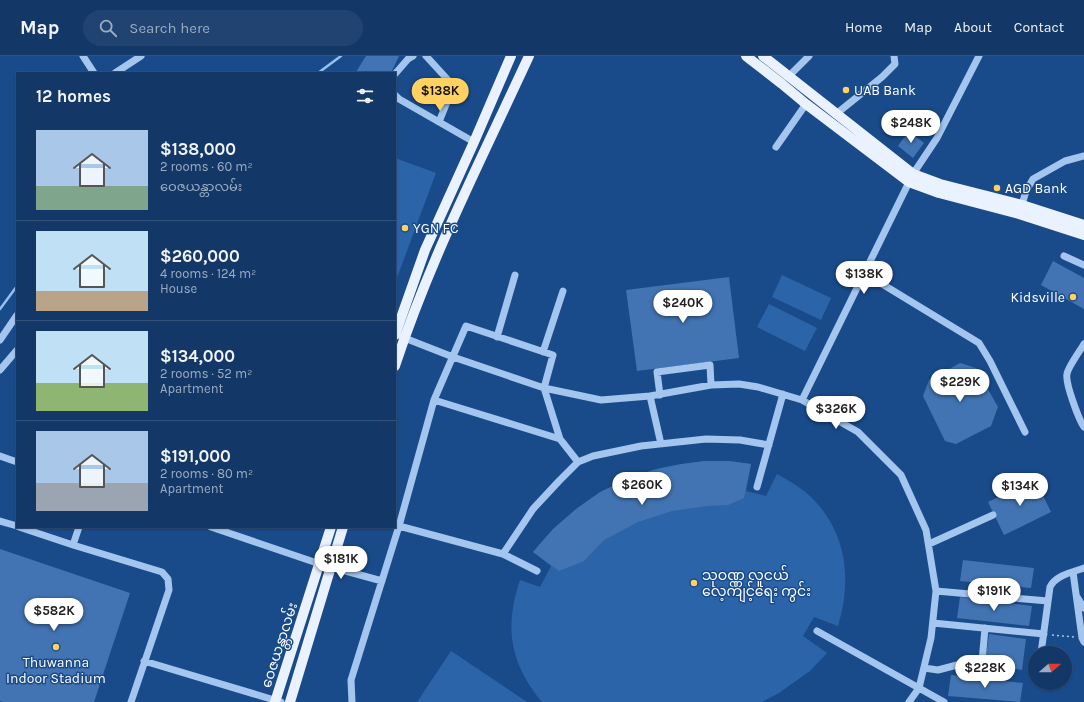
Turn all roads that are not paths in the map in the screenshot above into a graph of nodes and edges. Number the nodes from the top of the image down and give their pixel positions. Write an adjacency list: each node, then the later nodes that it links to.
1 (83, 56): 12 (street)
2 (141, 56): 13 (street)
3 (413, 56): 14 (street)
4 (426, 56): 20 (street)
5 (511, 56): 21 (main road)
6 (529, 56): 35 (main road)
7 (746, 56): 18 (main road)
8 (763, 56): 15 (main road)
9 (809, 56): 15 (street)
10 (894, 56): 19 (street)
11 (979, 56): 25 (street)
12 (93, 72)
13 (117, 72)
14 (396, 73)
15 (789, 76): 16 (main road)
16 (812, 95): 18 (main road); 19 (main road)
17 (396, 96): 20 (street)
18 (806, 104): 22 (street); 23 (main road)
19 (836, 114): 23 (main road)
20 (439, 122): 21 (street)
21 (474, 142): 35 (main road)
22 (776, 147)
23 (879, 153): 25 (main road)
24 (1084, 156): 26 (street)
25 (911, 178): 26 (main road); 31 (street)
26 (1020, 210): 27 (main road); 28 (main road)
27 (1084, 225)
28 (1084, 235)
29 (1064, 256): 30 (street)
30 (1084, 265)
31 (864, 273): 50 (street); 52 (street)
32 (515, 275): 36 (street)
33 (562, 291): 40 (street)
34 (16, 316): 37 (street)
35 (398, 336): 41 (main road); 42 (street)
36 (497, 337): 40 (street); 42 (street)
37 (0, 340)
38 (1084, 344): 51 (street)
39 (16, 351): 43 (street)
40 (543, 352): 45 (street)
41 (396, 356)
42 (453, 357): 45 (street); 49 (street)
43 (0, 370)
44 (711, 385): 46 (street); 46 (street); 47 (street)
45 (544, 388): 48 (street); 53 (street)
46 (660, 394): 48 (street)
47 (783, 394): 50 (street); 55 (street)
48 (650, 396): 54 (street)
49 (434, 400): 53 (street); 63 (street)
50 (802, 400): 69 (street)
51 (1084, 427)
52 (1025, 432)
53 (560, 439): 58 (street)
54 (661, 444): 55 (street); 58 (street)
55 (769, 445): 59 (street)
56 (0, 456): 57 (street)
57 (16, 462)
58 (578, 462): 71 (street)
59 (757, 487)
60 (993, 515): 69 (street)
61 (0, 521): 62 (street)
62 (16, 526)
63 (400, 526): 71 (street); 77 (street)
64 (21, 528): 70 (street)
65 (80, 528): 70 (street)
66 (214, 528): 72 (street)
67 (331, 528): 72 (main road, ဝေဇယန္တာလမ်း)
68 (343, 528): 73 (main road, ဝေဇယန္တာလမ်း)
69 (928, 544): 78 (street)
70 (73, 545): 88 (street)
71 (503, 554): 75 (street)
72 (320, 564): 73 (street); 91 (main road, ဝေဇယန္တာလမ်း)
73 (330, 567): 77 (street); 93 (main road, ဝေဇယန္တာလမ်း)
74 (1084, 568): 76 (street)
75 (537, 571)
76 (1073, 572): 79 (street); 80 (street)
77 (382, 581): 94 (street)
78 (936, 591): 80 (street); 82 (street)
79 (1076, 595): 81 (street); 86 (street)
80 (1048, 601): 85 (street)
81 (1084, 608)
82 (933, 623): 83 (street); 89 (street)
83 (985, 628): 85 (street); 89 (street)
84 (817, 630): 90 (street)
85 (1044, 634): 87 (street)
86 (1083, 640)
87 (1042, 646)
88 (144, 661): 91 (street); 92 (street)
89 (924, 668): 90 (street)
90 (919, 688): 95 (street); 96 (street)
91 (277, 701)
92 (131, 702)
93 (290, 702)
94 (352, 702)
95 (909, 702)
96 (944, 702)

